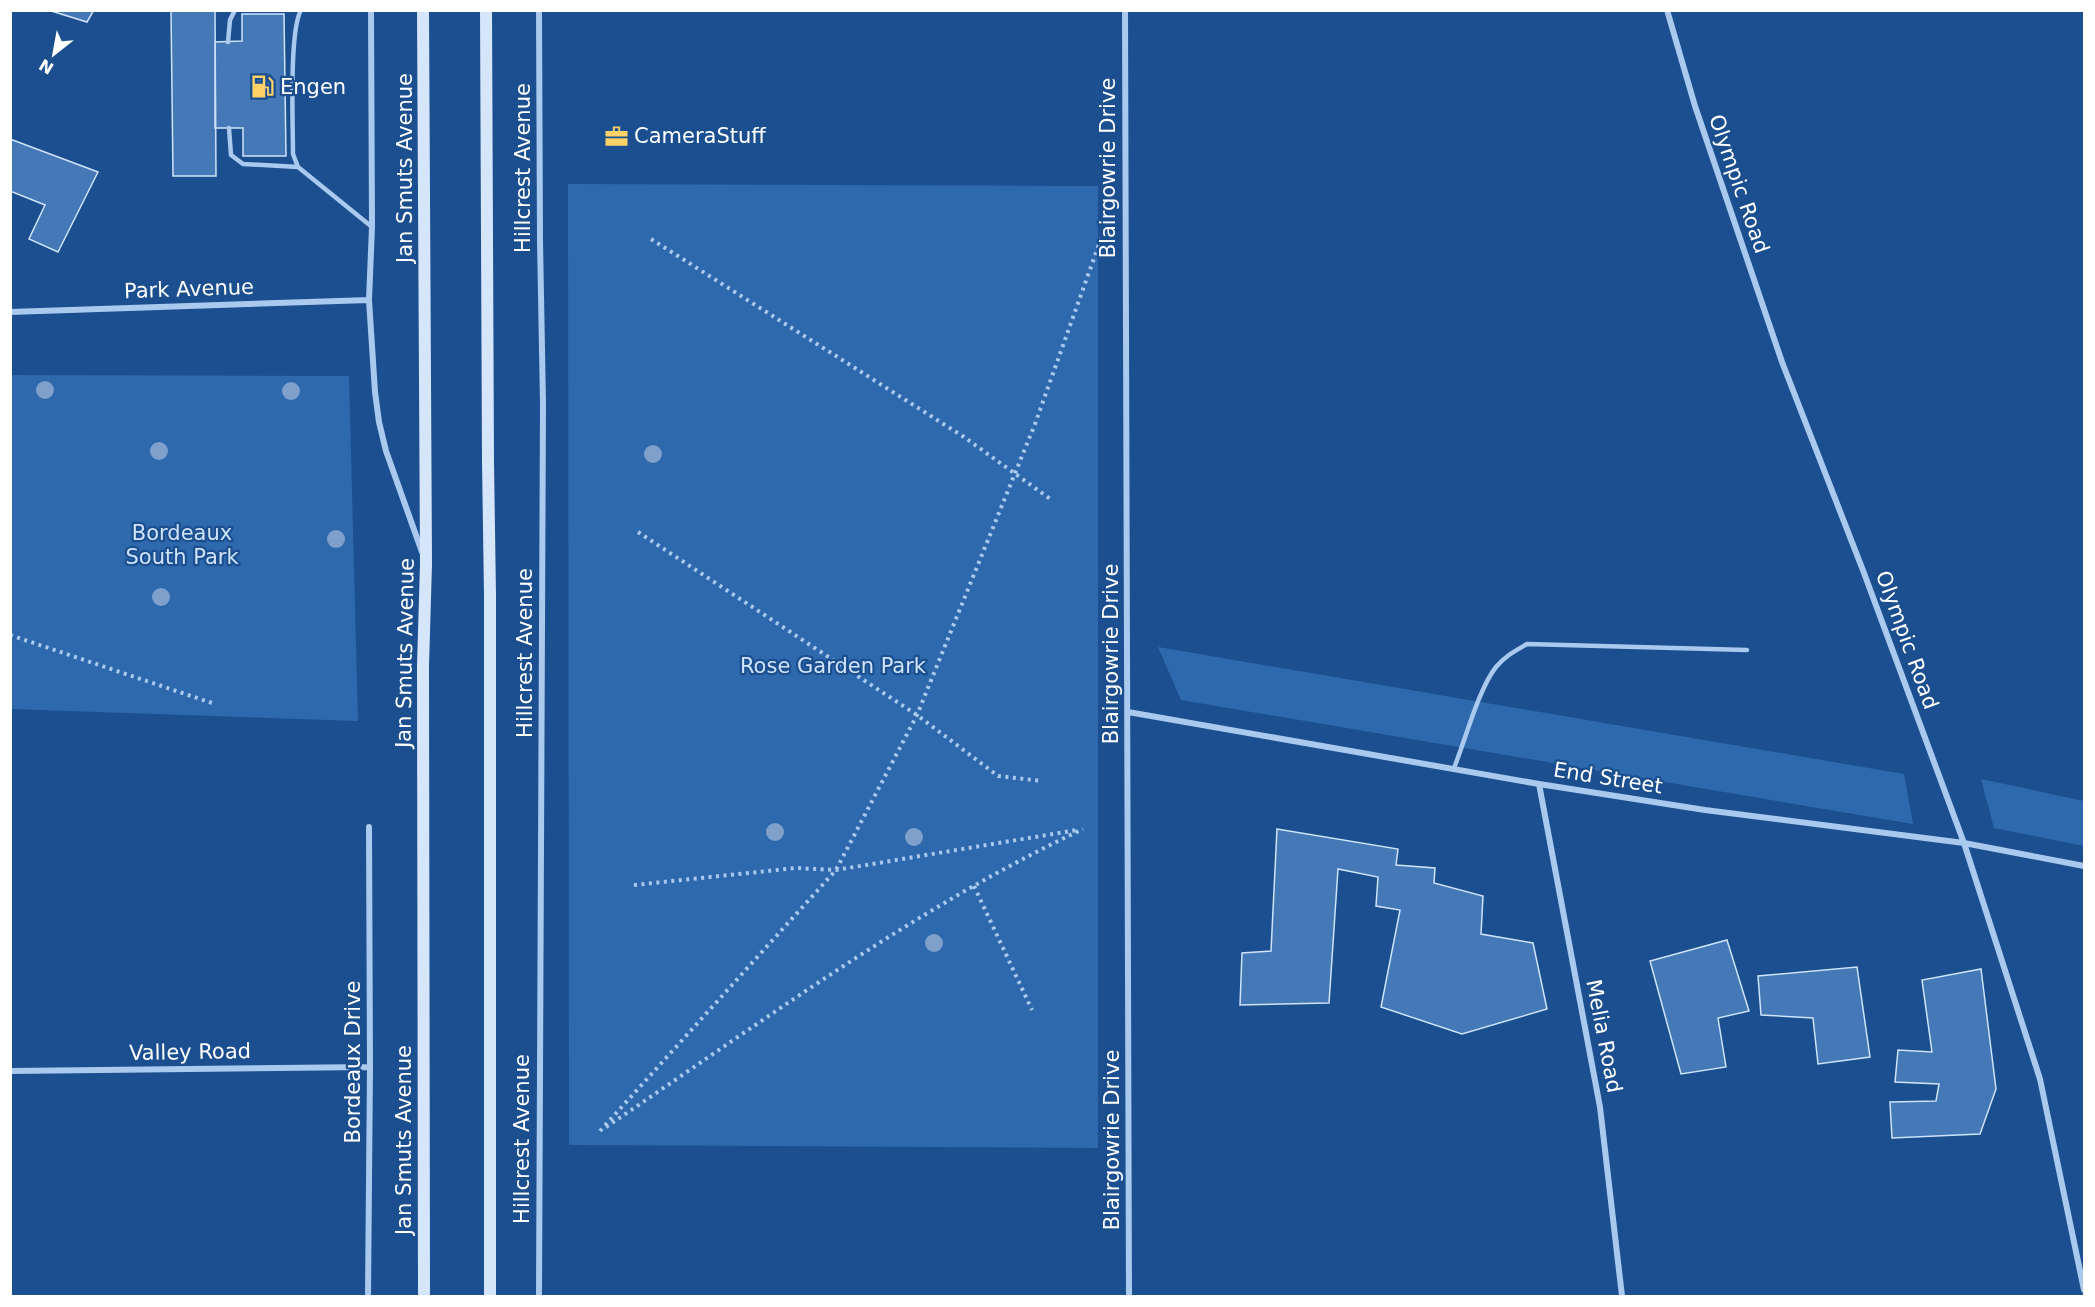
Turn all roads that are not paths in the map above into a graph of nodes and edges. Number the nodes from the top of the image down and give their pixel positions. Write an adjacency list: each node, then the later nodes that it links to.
1 (235, 10): 9 (lane)
2 (302, 10): 11 (lane)
3 (371, 10): 12 (street)
4 (423, 10): 15 (main road, Jan Smuts Avenue)
5 (486, 10): 28 (main road)
6 (539, 10): 29 (street, Hillcrest Avenue)
7 (1125, 10): 17 (street, Blairgowrie Drive)
8 (1667, 10): 21 (street, Olympic Road)
9 (228, 42)
10 (229, 128): 11 (lane)
11 (298, 167): 12 (lane)
12 (372, 227): 13 (street)
13 (369, 300): 14 (street, Park Avenue); 15 (street)
14 (10, 312)
15 (426, 564): 27 (main road, Jan Smuts Avenue)
16 (1747, 650): 18 (lane)
17 (1128, 712): 18 (street, End Street); 30 (street, Blairgowrie Drive)
18 (1454, 768): 19 (street, End Street)
19 (1539, 784): 21 (street, End Street); 31 (street, Melia Road)
20 (369, 827): 23 (street, Bordeaux Drive)
21 (1964, 843): 22 (street, End Street); 25 (street, Olympic Road)
22 (2085, 866)
23 (370, 1067): 24 (street, Valley Road); 26 (street, Bordeaux Drive)
24 (10, 1071)
25 (2085, 1290)
26 (368, 1296)
27 (424, 1296)
28 (490, 1296)
29 (539, 1296)
30 (1129, 1296)
31 (1622, 1296)

